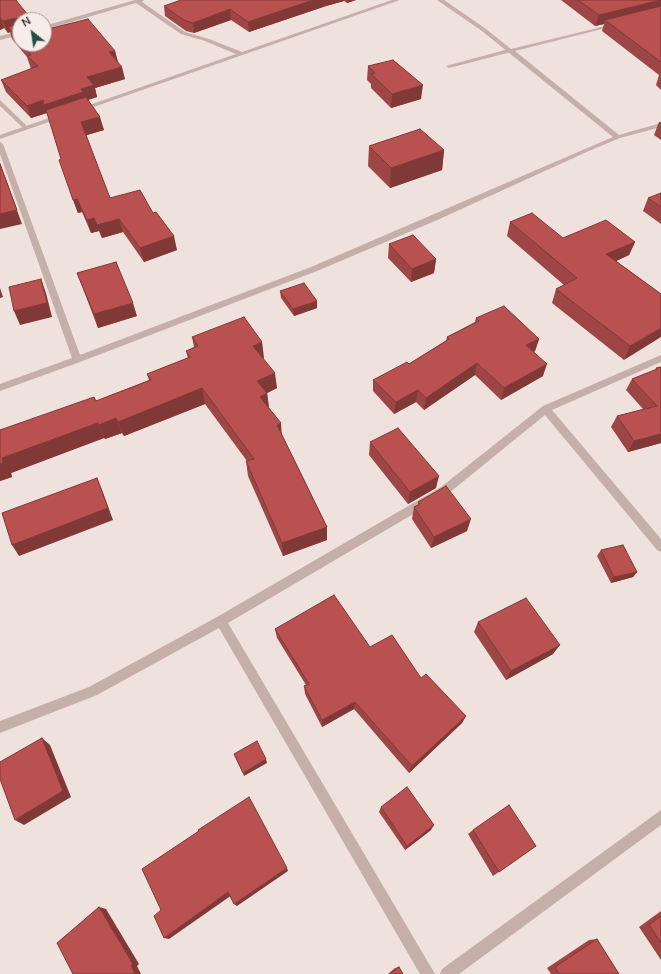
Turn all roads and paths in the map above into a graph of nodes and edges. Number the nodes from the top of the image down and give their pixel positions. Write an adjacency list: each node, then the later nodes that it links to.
1 (396, 0): 9 (street)
2 (440, 0): 8 (street)
3 (139, 1): 5 (street); 9 (street)
4 (623, 22): 8 (street)
5 (52, 26)
6 (12, 36): 7 (street)
7 (0, 38)
8 (509, 51): 10 (street); 15 (street)
9 (242, 54): 13 (street)
10 (449, 66)
11 (0, 102): 13 (street)
12 (661, 125): 15 (street)
13 (26, 128): 14 (street)
14 (0, 137)
15 (618, 137): 18 (street)
16 (0, 144): 18 (street)
17 (661, 358): 20 (street)
18 (77, 360): 19 (street)
19 (0, 388)
20 (546, 409): 21 (street); 23 (street)
21 (657, 535): 22 (street)
22 (661, 547)
23 (221, 621): 24 (street); 26 (street)
24 (0, 727)
25 (661, 818): 27 (street)
26 (428, 974)
27 (448, 974)

